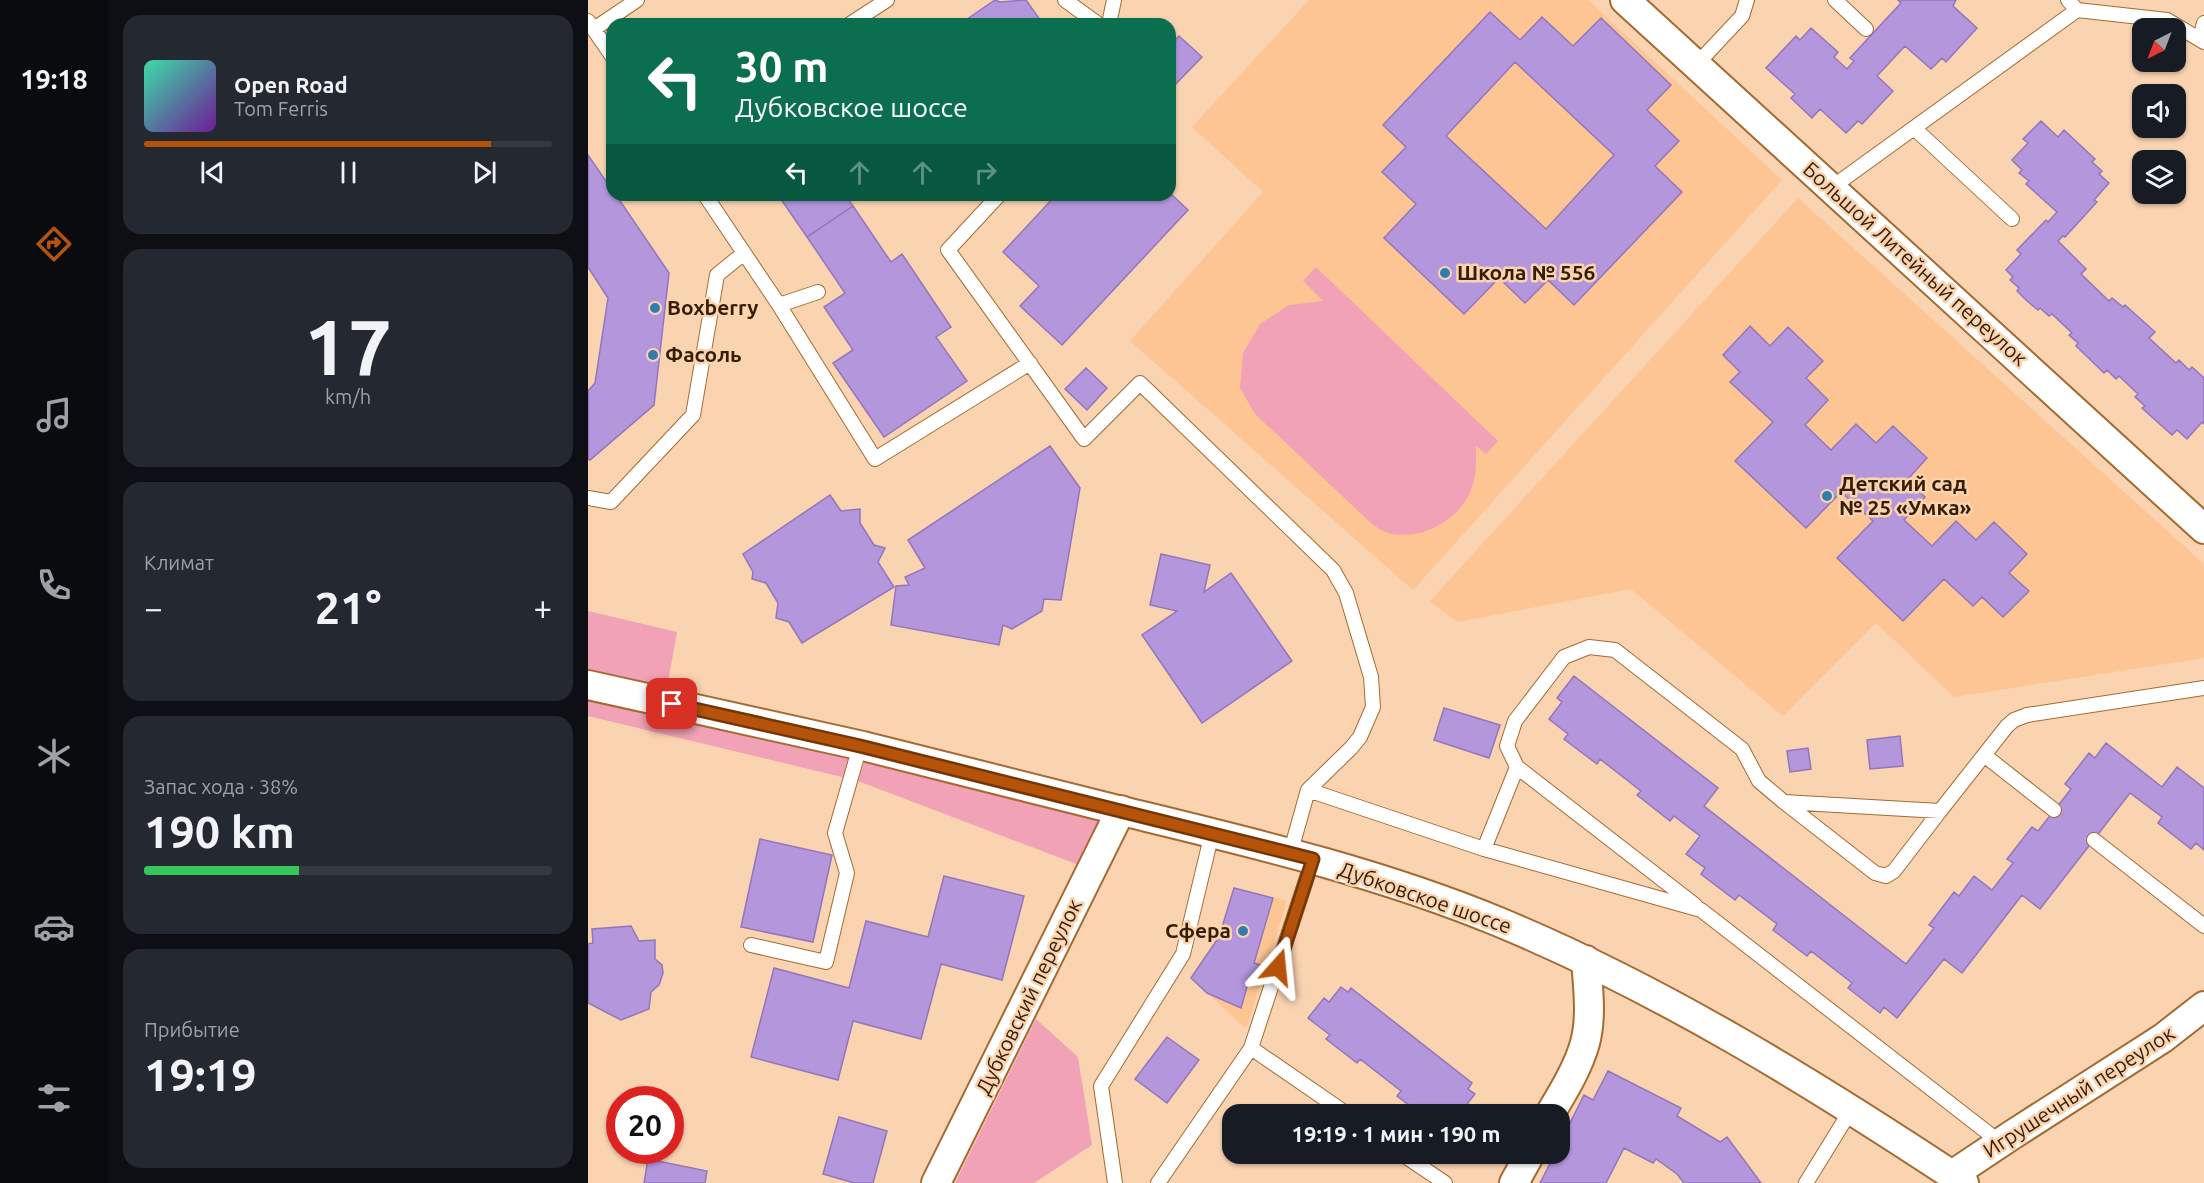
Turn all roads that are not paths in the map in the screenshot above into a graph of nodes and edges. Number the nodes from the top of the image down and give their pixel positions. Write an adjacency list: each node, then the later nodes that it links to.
1 (637, 0): 13 (lane)
2 (887, 0): 9 (lane)
3 (1065, 0): 10 (lane)
4 (1113, 0): 11 (lane)
5 (1625, 0): 17 (street, Большой Литейный переулок)
6 (1749, 0): 17 (lane)
7 (1835, 0): 14 (lane)
8 (2073, 5): 15 (lane); 18 (lane)
9 (859, 18)
10 (1090, 18)
11 (1110, 18)
12 (2204, 23): 15 (lane)
13 (591, 25): 16 (lane)
14 (1866, 29)
15 (2202, 41)
16 (606, 47)
17 (1696, 65): 19 (street, Большой Литейный переулок)
18 (1914, 128): 19 (lane); 22 (lane)
19 (1831, 188): 28 (street, Большой Литейный переулок)
20 (709, 201): 23 (lane)
21 (993, 201): 26 (lane)
22 (2012, 219)
23 (744, 253): 25 (lane); 27 (lane)
24 (818, 292): 25 (lane)
25 (779, 305): 26 (lane)
26 (1030, 363): 34 (lane)
27 (588, 498)
28 (2203, 526)
29 (588, 685): 31 (street, Дубковское шоссе)
30 (2204, 688): 32 (lane)
31 (860, 746): 36 (street, Дубковское шоссе); 45 (lane)
32 (1984, 755): 37 (lane); 38 (lane)
33 (1517, 767): 35 (lane); 41 (lane); 43 (lane)
34 (1308, 790): 41 (lane); 42 (lane)
35 (1784, 802): 38 (lane); 38 (lane)
36 (1121, 810): 39 (street, Дубковское шоссе); 56 (street, Дубковский переулок)
37 (2054, 810)
38 (1941, 811)
39 (1212, 833): 42 (street, Дубковское шоссе); 57 (lane)
40 (2094, 840): 44 (lane)
41 (1484, 849): 43 (lane)
42 (1302, 857): 46 (street, Дубковское шоссе); 48 (lane)
43 (1701, 909): 52 (lane)
44 (2204, 926)
45 (751, 945)
46 (1586, 960): 50 (street); 51 (street, Дубковское шоссе)
47 (2204, 1006): 52 (street, Игрушечный переулок)
48 (1251, 1048): 49 (lane); 58 (lane)
49 (1332, 1104)
50 (1556, 1104)
51 (1851, 1110): 55 (street, Дубковское шоссе); 61 (lane)
52 (2001, 1143): 55 (street, Игрушечный переулок)
53 (1417, 1164): 59 (lane)
54 (1524, 1164): 60 (street)
55 (1958, 1179)
56 (936, 1183)
57 (1115, 1183)
58 (1158, 1183)
59 (1445, 1183)
60 (1514, 1183)
61 (1806, 1183)

